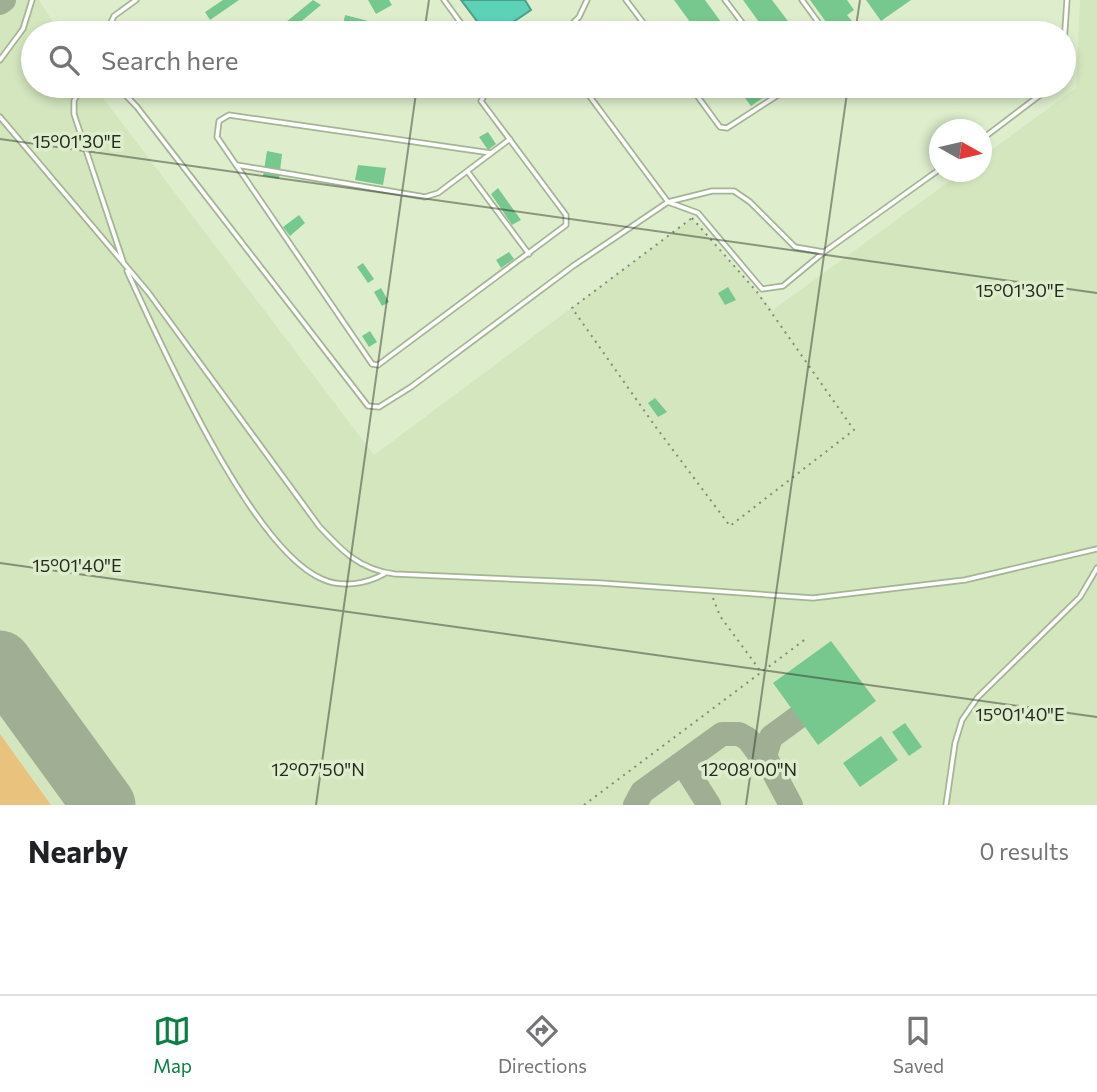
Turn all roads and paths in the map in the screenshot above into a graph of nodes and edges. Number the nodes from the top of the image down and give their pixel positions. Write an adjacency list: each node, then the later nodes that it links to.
1 (32, 0): 9 (lane)
2 (136, 0): 10 (lane)
3 (444, 0): 11 (lane)
4 (587, 0): 12 (lane)
5 (626, 0): 13 (lane)
6 (725, 0): 14 (lane)
7 (802, 0): 15 (lane)
8 (1067, 0): 16 (lane)
9 (27, 21)
10 (112, 21)
11 (459, 21)
12 (575, 21)
13 (642, 21)
14 (741, 21)
15 (817, 21)
16 (1066, 21)
17 (21, 33): 18 (lane)
18 (0, 61)
19 (75, 98): 36 (lane)
20 (128, 98): 33 (lane)
21 (482, 98): 28 (lane)
22 (591, 98): 33 (lane)
23 (699, 98): 24 (lane)
24 (773, 98)
25 (1036, 98): 27 (lane)
26 (0, 117): 36 (lane)
27 (992, 131)
28 (510, 139): 29 (lane); 35 (lane)
29 (491, 153): 30 (lane); 31 (lane)
30 (235, 165): 31 (lane); 35 (lane)
31 (467, 172): 35 (lane)
32 (929, 177): 34 (lane)
33 (668, 202): 34 (lane); 34 (lane)
34 (824, 252)
35 (529, 254)
36 (125, 267): 40 (lane); 40 (lane)
37 (757, 292): 37 (path)
38 (1097, 549): 41 (lane)
39 (1097, 568): 45 (lane)
40 (386, 573): 41 (lane)
41 (712, 592): 43 (path)
42 (807, 638): 43 (path)
43 (760, 670): 44 (path)
44 (584, 805)
45 (946, 805)

